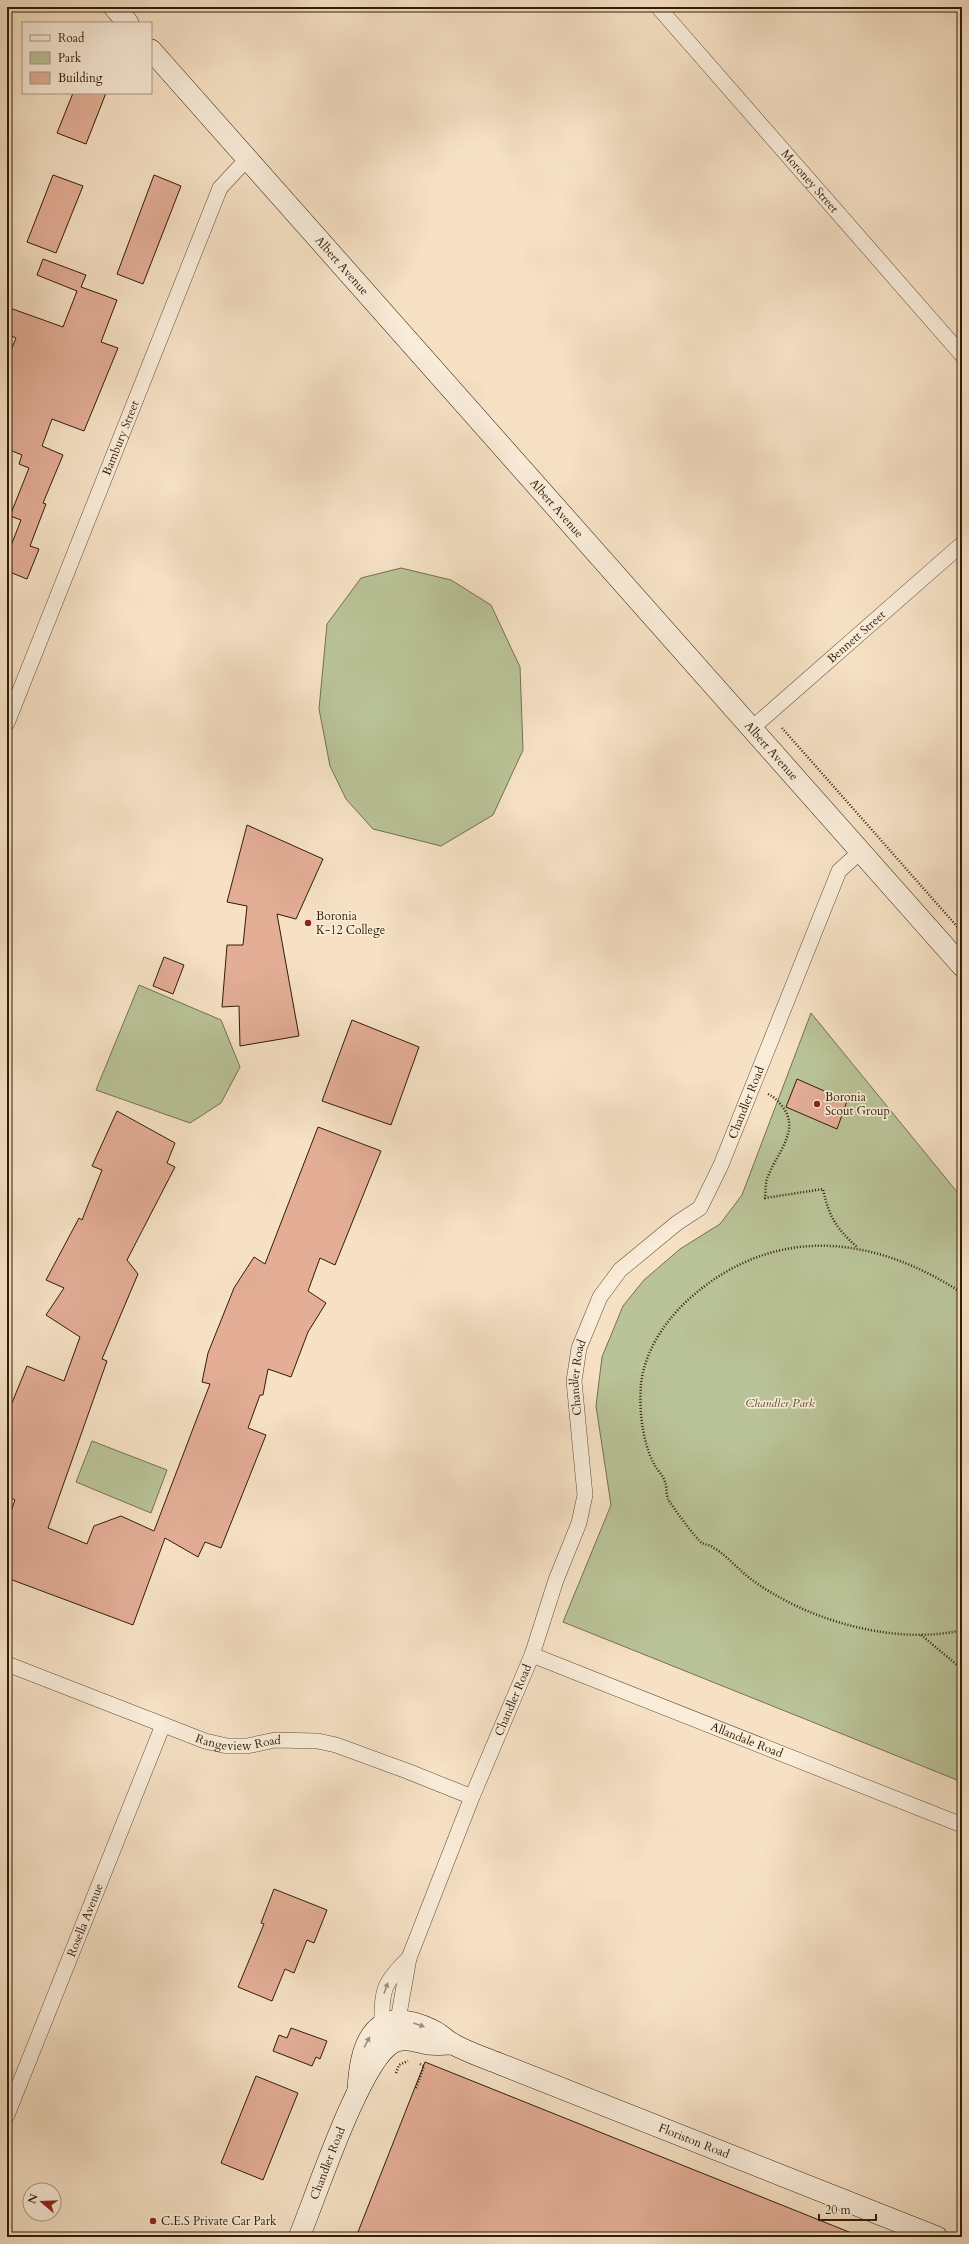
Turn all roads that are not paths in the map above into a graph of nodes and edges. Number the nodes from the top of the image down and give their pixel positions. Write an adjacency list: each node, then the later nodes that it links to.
1 (114, 7): 3 (main road)
2 (658, 7): 6 (street, Moroney Street)
3 (127, 22)
4 (152, 51): 5 (main road, Albert Avenue)
5 (246, 160): 8 (street, Bambury Street); 9 (main road, Albert Avenue)
6 (962, 355)
7 (962, 544): 9 (street, Bennett Street)
8 (7, 723)
9 (751, 729): 10 (main road, Albert Avenue)
10 (860, 851): 11 (main road, Albert Avenue); 12 (street, Chandler Road)
11 (962, 966)
12 (532, 1654): 15 (street, Chandler Road); 16 (street, Allandale Road)
13 (7, 1664): 14 (street, Rangeview Road)
14 (163, 1725): 15 (street, Rangeview Road); 21 (street, Rosella Avenue)
15 (472, 1797): 17 (street, Chandler Road)
16 (962, 1825)
17 (390, 2023): 18 (main road); 19 (main road, Floriston Road, one-way to 19); 20 (main road, Chandler Road, one-way to 17)
18 (393, 2043): 19 (main road, Floriston Road); 20 (main road, Chandler Road)
19 (452, 2044): 23 (main road, Floriston Road)
20 (358, 2091): 22 (main road, Chandler Road)
21 (7, 2115)
22 (299, 2237)
23 (937, 2237)

